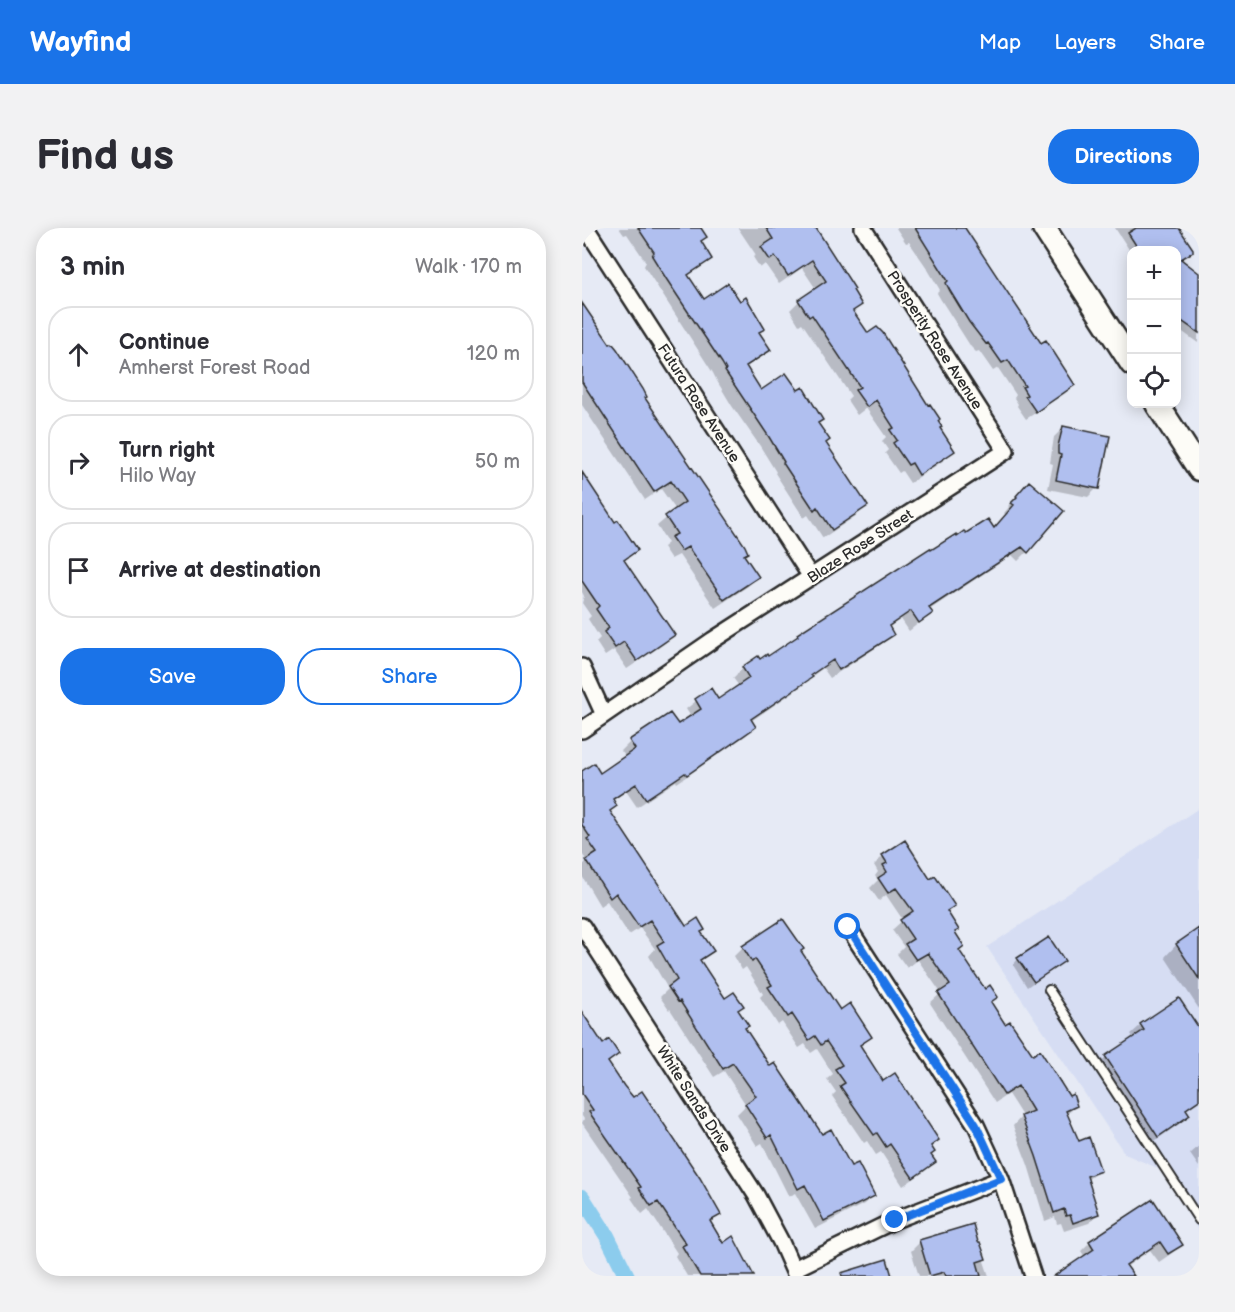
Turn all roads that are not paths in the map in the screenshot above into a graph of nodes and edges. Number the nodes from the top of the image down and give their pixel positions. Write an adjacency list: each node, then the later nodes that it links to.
1 (586, 228): 8 (street, Futura Rose Avenue)
2 (863, 228): 6 (street, Prosperity Rose Avenue)
3 (1044, 228): 4 (street)
4 (1127, 358)
5 (1160, 408): 7 (street)
6 (1006, 452): 8 (street, Blaze Rose Street)
7 (1199, 469)
8 (811, 577): 10 (street, Blaze Rose Street)
9 (582, 667): 10 (street)
10 (604, 715): 11 (street)
11 (582, 730)
12 (582, 926): 17 (street, White Sands Drive)
13 (848, 927): 15 (street)
14 (1049, 990): 16 (lane)
15 (1001, 1179): 17 (street); 18 (street)
16 (1199, 1220)
17 (795, 1272)
18 (1033, 1276)

